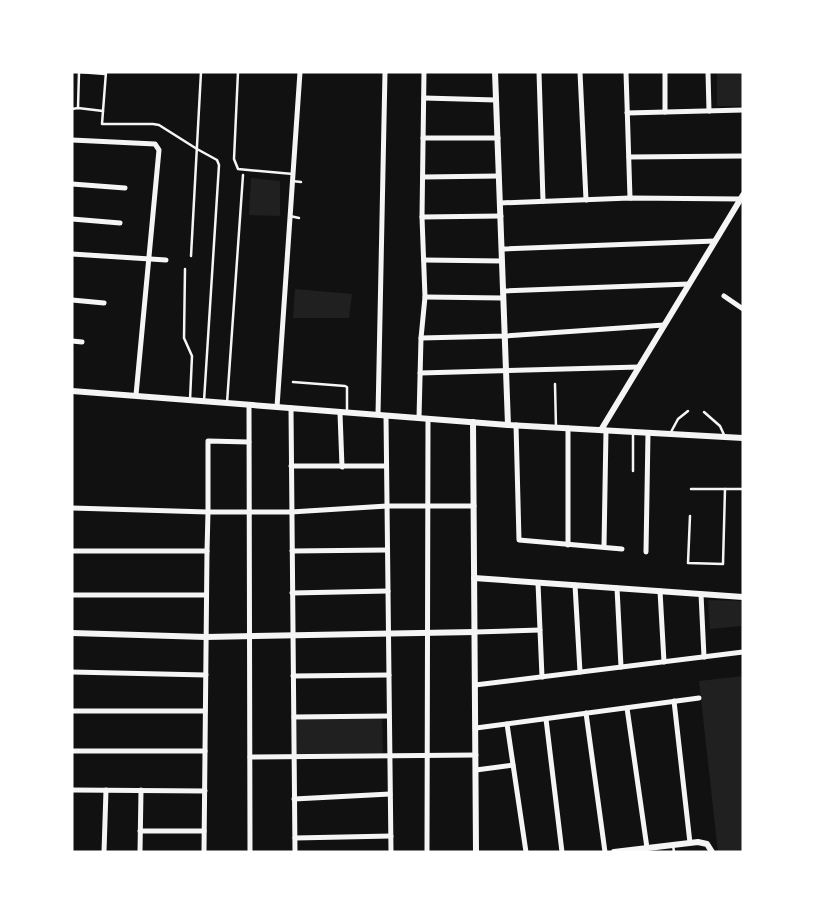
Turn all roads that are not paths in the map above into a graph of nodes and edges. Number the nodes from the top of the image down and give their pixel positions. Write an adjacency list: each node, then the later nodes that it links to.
1 (79, 72): 13 (lane); 16 (lane)
2 (201, 72): 26 (lane)
3 (237, 72): 29 (lane)
4 (300, 72): 29 (street)
5 (385, 72): 85 (street)
6 (424, 72): 14 (street)
7 (495, 72): 15 (street)
8 (539, 72): 40 (street)
9 (580, 72): 39 (street)
10 (626, 72): 22 (street)
11 (664, 72): 21 (street)
12 (708, 72): 20 (street)
13 (106, 73): 19 (lane)
14 (424, 98): 15 (street); 23 (street)
15 (496, 100): 24 (street)
16 (78, 108): 17 (lane); 19 (lane)
17 (72, 109)
18 (743, 110): 20 (street)
19 (103, 111): 26 (lane)
20 (709, 111): 21 (street)
21 (665, 112): 22 (street)
22 (627, 113): 28 (street)
23 (423, 138): 24 (street); 32 (street)
24 (498, 138): 31 (street)
25 (72, 140): 52 (street)
26 (197, 149): 51 (lane); 77 (lane)
27 (743, 156): 28 (street)
28 (629, 157): 38 (street)
29 (293, 174): 33 (street)
30 (243, 176): 78 (lane)
31 (499, 176): 32 (street); 41 (street)
32 (423, 177): 44 (street)
33 (292, 181): 34 (lane); 42 (street)
34 (301, 182)
35 (72, 184): 36 (street)
36 (125, 188)
37 (742, 197): 38 (street); 48 (street)
38 (630, 198): 39 (street)
39 (586, 200): 40 (street)
40 (543, 201): 41 (street)
41 (500, 203): 43 (street)
42 (290, 216): 45 (lane); 80 (street)
43 (500, 216): 44 (street); 49 (street)
44 (422, 217): 54 (street)
45 (299, 218)
46 (72, 219): 47 (street)
47 (120, 223)
48 (715, 241): 49 (street); 57 (street)
49 (502, 249): 55 (street)
50 (72, 254): 52 (street)
51 (191, 256)
52 (148, 259): 53 (street); 75 (street)
53 (166, 260)
54 (424, 260): 55 (street); 60 (street)
55 (502, 261): 58 (street)
56 (185, 269): 76 (lane)
57 (689, 284): 58 (street); 64 (street)
58 (503, 294): 60 (street); 65 (street)
59 (724, 296): 63 (street)
60 (425, 297): 66 (street)
61 (72, 300): 62 (street)
62 (104, 303)
63 (743, 309)
64 (664, 326): 65 (street); 69 (street)
65 (505, 336): 66 (street); 70 (street)
66 (421, 338): 71 (street)
67 (72, 341): 68 (street)
68 (82, 342)
69 (639, 367): 70 (street); 93 (street)
70 (506, 371): 71 (street); 89 (street)
71 (420, 373): 86 (street)
72 (293, 382): 84 (lane)
73 (555, 384): 91 (lane)
74 (72, 391): 75 (street)
75 (136, 396): 76 (street)
76 (190, 400): 77 (street)
77 (204, 401): 78 (street)
78 (227, 403): 79 (street)
79 (249, 405): 80 (street); 99 (street)
80 (277, 407): 81 (street)
81 (291, 408): 84 (street); 100 (street)
82 (688, 411): 96 (lane)
83 (704, 412): 97 (lane)
84 (344, 413): 85 (street); 102 (street)
85 (382, 416): 86 (street); 101 (street)
86 (419, 418): 87 (street)
87 (428, 419): 88 (street); 108 (street)
88 (473, 422): 89 (street); 109 (street)
89 (508, 425): 90 (street)
90 (516, 425): 91 (street); 115 (street)
91 (556, 428): 92 (street)
92 (568, 428): 93 (street); 115 (street)
93 (604, 430): 94 (street); 116 (street)
94 (633, 432): 95 (street); 103 (lane)
95 (648, 433): 96 (street); 122 (street)
96 (670, 434): 97 (street)
97 (725, 437): 98 (street)
98 (743, 438)
99 (249, 442): 111 (street); 112 (street)
100 (291, 466): 102 (street); 113 (street)
101 (386, 466): 102 (street); 107 (street)
102 (342, 467)
103 (633, 471)
104 (691, 489): 105 (lane)
105 (725, 489): 106 (lane); 114 (lane)
106 (743, 489)
107 (387, 506): 108 (street); 113 (street); 118 (street)
108 (427, 506): 109 (street); 137 (street)
109 (474, 506): 123 (street)
110 (72, 508): 111 (street)
111 (208, 512): 112 (street); 120 (street)
112 (250, 512): 113 (street); 140 (street)
113 (291, 512): 121 (street)
114 (690, 516)
115 (568, 545): 116 (street)
116 (604, 547): 117 (street)
117 (622, 548)
118 (387, 550): 121 (street); 127 (street)
119 (72, 551): 120 (street)
120 (207, 551): 131 (street)
121 (292, 551): 129 (street)
122 (646, 552)
123 (474, 578): 124 (street); 135 (street)
124 (538, 583): 125 (street); 134 (street)
125 (575, 585): 126 (street); 147 (street)
126 (617, 588): 128 (street); 145 (street)
127 (388, 591): 129 (street); 138 (street)
128 (660, 591): 130 (street); 144 (street)
129 (292, 593): 139 (street)
130 (701, 594): 133 (street); 143 (street)
131 (206, 595): 132 (street); 141 (street)
132 (72, 596)
133 (743, 597)
134 (540, 630): 135 (street); 151 (street)
135 (475, 632): 137 (street); 152 (street)
136 (72, 633): 141 (street)
137 (427, 633): 138 (street); 168 (street)
138 (388, 634): 139 (street); 149 (street)
139 (293, 635): 140 (street); 150 (street)
140 (250, 636): 141 (street); 169 (street)
141 (206, 637): 148 (street)
142 (743, 652): 143 (street)
143 (704, 657): 144 (street)
144 (664, 662): 145 (street)
145 (621, 667): 147 (street)
146 (72, 672): 148 (street)
147 (580, 672): 151 (street)
148 (206, 675): 157 (street)
149 (389, 675): 150 (street); 159 (street)
150 (293, 676): 160 (street)
151 (542, 677): 152 (street)
152 (475, 685): 163 (street)
153 (699, 698): 154 (street)
154 (674, 701): 155 (street); 183 (street)
155 (628, 708): 158 (street); 184 (street)
156 (72, 711): 157 (street)
157 (205, 711): 165 (street)
158 (586, 713): 161 (street); 197 (street)
159 (389, 716): 160 (street); 166 (street)
160 (294, 717): 170 (street)
161 (546, 719): 162 (street); 196 (street)
162 (507, 724): 163 (street); 171 (street)
163 (476, 729): 167 (street)
164 (72, 751): 165 (street)
165 (205, 751): 176 (street)
166 (390, 755): 168 (street); 170 (street); 177 (street)
167 (476, 755): 168 (street); 172 (street)
168 (427, 756): 193 (street)
169 (250, 757): 170 (street); 190 (street)
170 (294, 757): 178 (street)
171 (513, 765): 172 (street); 195 (street)
172 (476, 770): 194 (street)
173 (72, 790): 174 (street)
174 (106, 790): 175 (street); 187 (street)
175 (141, 790): 176 (street); 179 (street)
176 (205, 791): 180 (street)
177 (390, 794): 178 (street); 181 (street)
178 (295, 799): 182 (street)
179 (140, 831): 180 (street); 188 (street)
180 (205, 831): 189 (street)
181 (391, 836): 182 (street); 192 (street)
182 (295, 838): 191 (street)
183 (690, 843): 185 (street); 199 (street)
184 (647, 848): 185 (street); 186 (street)
185 (673, 849)
186 (635, 851): 198 (street)
187 (104, 852)
188 (139, 852)
189 (204, 852)
190 (250, 852)
191 (295, 852)
192 (391, 852)
193 (427, 852)
194 (476, 852)
195 (526, 852)
196 (562, 852)
197 (606, 852)
198 (614, 852)
199 (712, 852)

